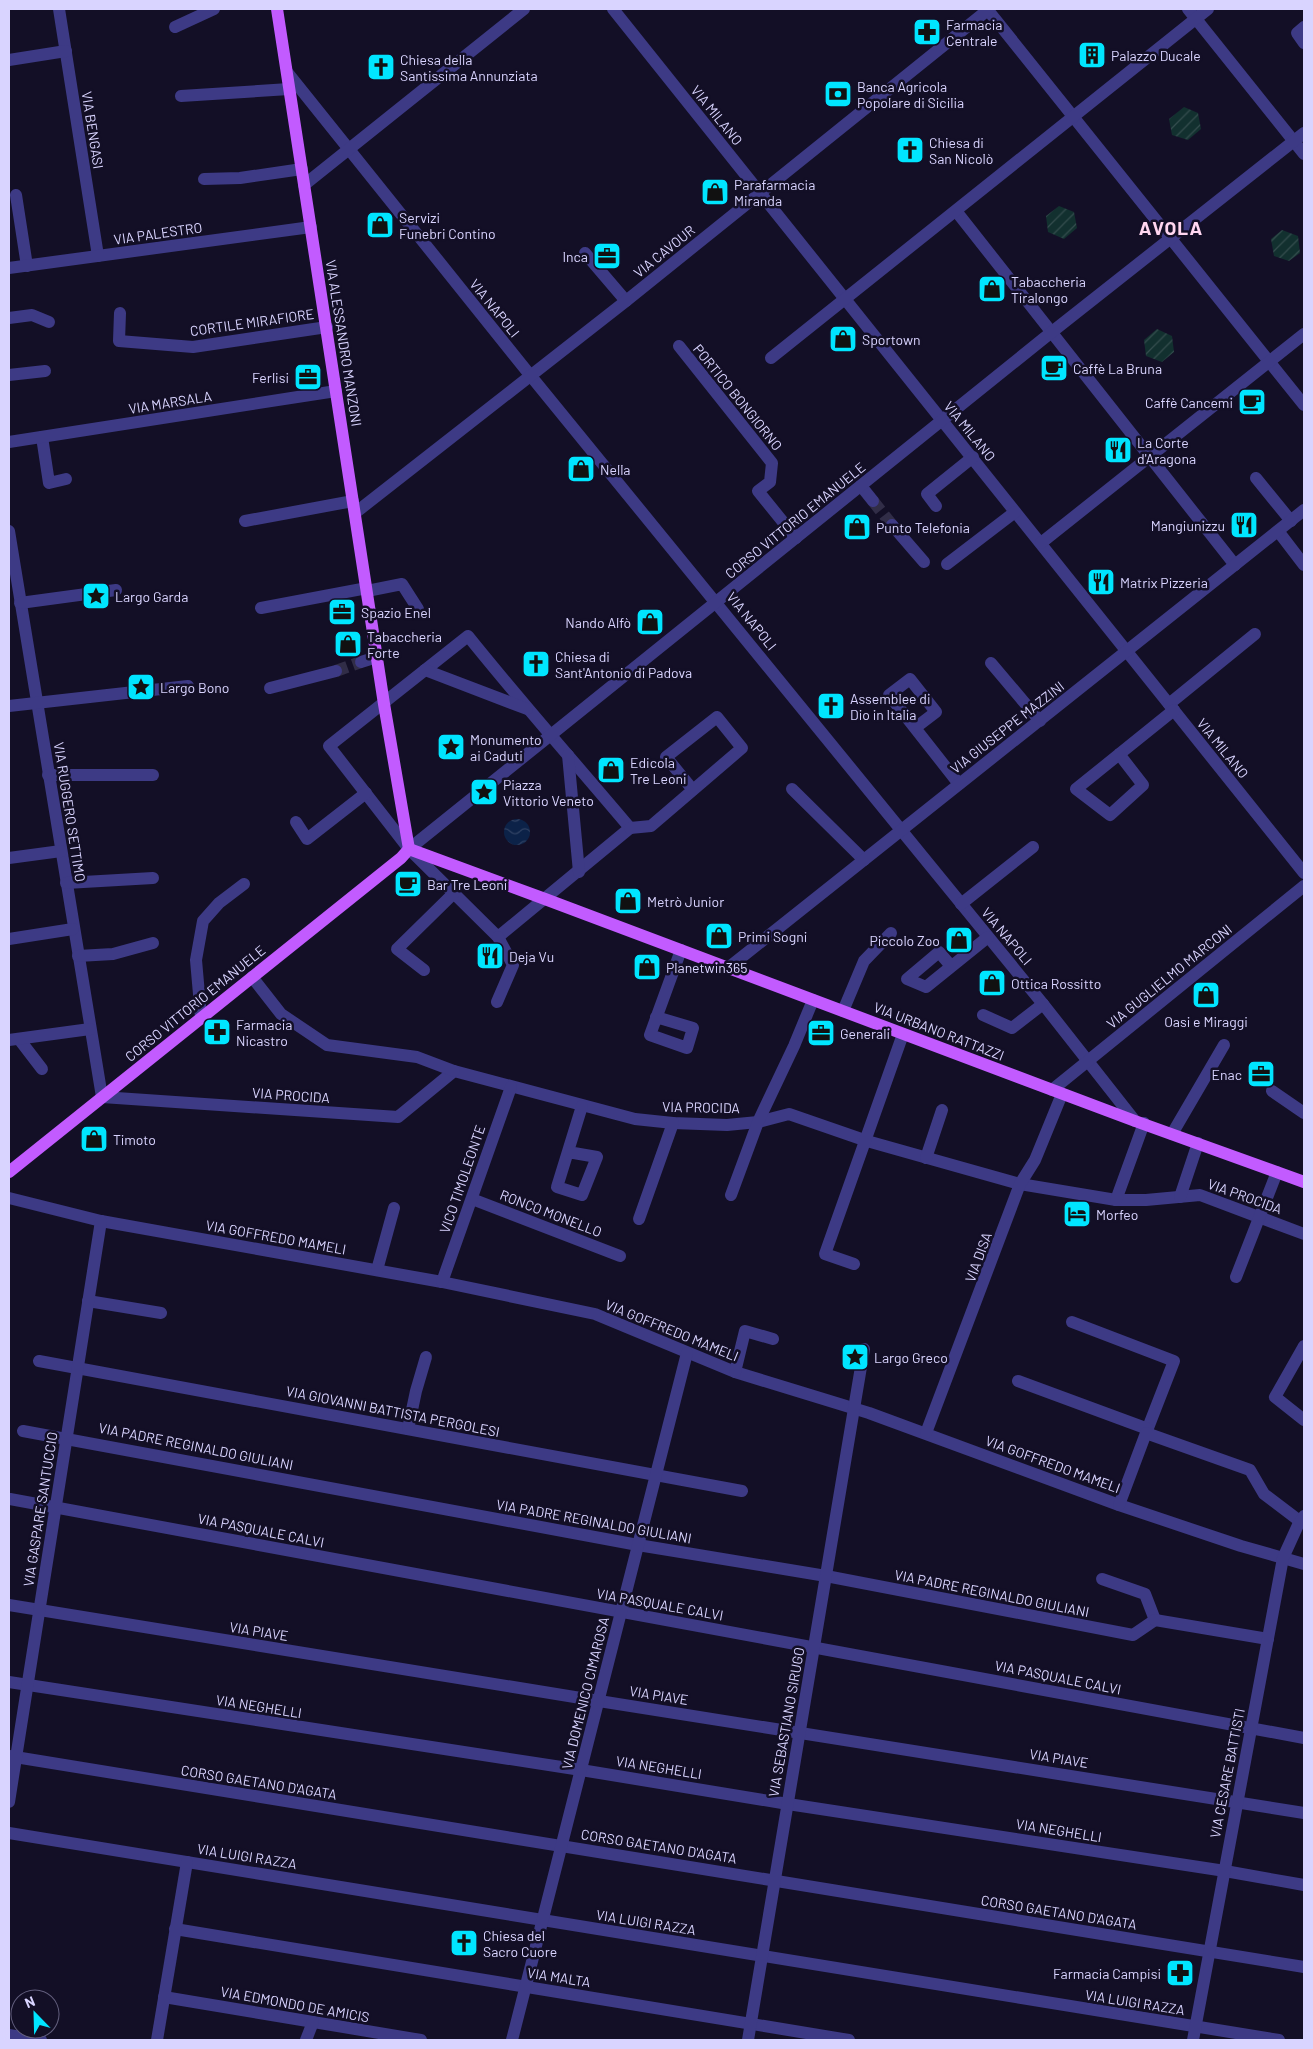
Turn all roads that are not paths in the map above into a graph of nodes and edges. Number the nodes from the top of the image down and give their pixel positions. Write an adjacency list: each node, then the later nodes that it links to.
1 (59, 9): 11 (street, VIA BENGASI)
2 (214, 9): 8 (street)
3 (277, 9): 13 (main road, VIA ALESSANDRO MANZONI)
4 (524, 9): 19 (street)
5 (613, 9): 24 (street, VIA MILANO)
6 (988, 9): 16 (street); 24 (street, VIA CAVOUR)
7 (1197, 12): 16 (street); 18 (street)
8 (175, 27)
9 (1304, 27): 10 (street)
10 (1304, 43)
11 (66, 51): 12 (street); 30 (street, VIA BENGASI)
12 (9, 60)
13 (287, 72): 14 (main road, VIA ALESSANDRO MANZONI); 19 (street, VIA NAPOLI)
14 (289, 90): 15 (street); 21 (main road, VIA ALESSANDRO MANZONI)
15 (181, 96)
16 (1070, 113): 26 (street); 28 (street)
17 (1304, 133): 18 (street, CORSO VITTORIO EMANUELE)
18 (1294, 142): 20 (street); 28 (street, CORSO VITTORIO EMANUELE)
19 (350, 149): 23 (street); 46 (street, VIA NAPOLI)
20 (1304, 154)
21 (302, 169): 22 (street); 23 (main road, VIA ALESSANDRO MANZONI)
22 (204, 179)
23 (304, 185): 27 (main road, VIA ALESSANDRO MANZONI)
24 (760, 192): 33 (street, VIA MILANO); 34 (street, VIA CAVOUR)
25 (16, 196): 31 (street)
26 (952, 215): 33 (street); 40 (street)
27 (311, 227): 30 (street, VIA PALESTRO); 38 (main road, VIA ALESSANDRO MANZONI)
28 (1171, 238): 40 (street, CORSO VITTORIO EMANUELE); 43 (street)
29 (585, 253): 34 (street)
30 (98, 256): 31 (street, VIA PALESTRO)
31 (27, 266): 32 (street, VIA PALESTRO)
32 (9, 268)
33 (845, 299): 42 (street); 49 (street, VIA MILANO)
34 (626, 301): 46 (street, VIA CAVOUR)
35 (120, 313): 38 (street, CORTILE MIRAFIORE)
36 (9, 318): 37 (street)
37 (49, 322)
38 (326, 327): 47 (main road, VIA ALESSANDRO MANZONI)
39 (1304, 334): 43 (street)
40 (1047, 336): 49 (street, CORSO VITTORIO EMANUELE); 53 (street)
41 (678, 346): 67 (street, PORTICO BONGIORNO)
42 (771, 358)
43 (1273, 366): 48 (street); 53 (street)
44 (45, 371): 45 (street)
45 (9, 375)
46 (530, 375): 59 (street, VIA CAVOUR); 75 (street, VIA NAPOLI)
47 (336, 391): 50 (street, VIA MARSALA); 59 (main road, VIA ALESSANDRO MANZONI)
48 (1304, 404)
49 (942, 420): 52 (street, VIA MILANO); 56 (street, CORSO VITTORIO EMANUELE)
50 (42, 437): 51 (street, VIA MARSALA); 55 (street)
51 (9, 442)
52 (973, 457): 58 (street); 61 (street, VIA MILANO)
53 (1149, 462): 68 (street); 71 (street)
54 (1256, 478): 63 (street)
55 (66, 480)
56 (861, 486): 57 (street); 67 (street, CORSO VITTORIO EMANUELE)
57 (873, 501)
58 (936, 506)
59 (354, 507): 62 (street); 73 (main road, VIA ALESSANDRO MANZONI)
60 (1304, 510): 63 (street, VIA GIUSEPPE MAZZINI)
61 (1015, 512): 68 (street, VIA MILANO); 70 (street)
62 (245, 521)
63 (1291, 521): 66 (street, VIA GIUSEPPE MAZZINI)
64 (892, 524): 69 (street)
65 (9, 531): 76 (street, VIA RUGGERO SETTIMO)
66 (1278, 532): 71 (street, VIA GIUSEPPE MAZZINI); 72 (street)
67 (796, 538): 75 (street, CORSO VITTORIO EMANUELE)
68 (1041, 543): 80 (street, VIA MILANO)
69 (924, 562)
70 (947, 564)
71 (1235, 565): 80 (street, VIA GIUSEPPE MAZZINI)
72 (1304, 565)
73 (367, 589): 77 (street); 78 (street); 81 (main road, VIA ALESSANDRO MANZONI)
74 (116, 590): 76 (street)
75 (716, 602): 95 (street, CORSO VITTORIO EMANUELE); 106 (street, VIA NAPOLI)
76 (20, 603): 88 (street, VIA RUGGERO SETTIMO)
77 (261, 608)
78 (418, 609)
79 (1255, 634): 91 (street)
80 (1127, 652): 91 (street, VIA MILANO); 93 (street, VIA GIUSEPPE MAZZINI)
81 (377, 657): 82 (street); 89 (main road, VIA ALESSANDRO MANZONI)
82 (361, 662)
83 (990, 664): 93 (street)
84 (425, 670): 89 (street); 92 (street); 92 (street)
85 (336, 671): 87 (street)
86 (188, 686): 88 (street)
87 (270, 688)
88 (37, 702): 90 (street); 98 (street, VIA RUGGERO SETTIMO)
89 (384, 704): 103 (street); 109 (main road, VIA ALESSANDRO MANZONI)
90 (9, 706)
91 (1171, 707): 96 (street); 113 (street, VIA MILANO)
92 (527, 709): 95 (street)
93 (1040, 720): 100 (street, VIA GIUSEPPE MAZZINI)
94 (915, 728): 94 (street); 100 (street)
95 (551, 735): 97 (street); 109 (street, CORSO VITTORIO EMANUELE)
96 (1119, 754): 96 (street)
97 (568, 755): 105 (street); 112 (street)
98 (48, 775): 99 (street); 108 (street, VIA RUGGERO SETTIMO)
99 (153, 775)
100 (959, 784): 106 (street, VIA GIUSEPPE MAZZINI)
101 (792, 789): 111 (street)
102 (693, 790): 102 (street); 105 (street)
103 (366, 794): 104 (street); 109 (street)
104 (296, 822)
105 (630, 828): 112 (street)
106 (901, 830): 111 (street, VIA GIUSEPPE MAZZINI); 120 (street, VIA NAPOLI)
107 (1033, 847): 120 (street)
108 (61, 851): 110 (street); 115 (street, VIA RUGGERO SETTIMO)
109 (405, 853): 118 (street); 119 (main road, VIA URBANO RATTAZZI); 132 (main road, CORSO VITTORIO EMANUELE)
110 (9, 858)
111 (864, 860): 130 (street, VIA GIUSEPPE MAZZINI)
112 (579, 872): 119 (street)
113 (1304, 873)
114 (152, 878): 115 (street)
115 (66, 883): 121 (street, VIA RUGGERO SETTIMO)
116 (244, 884): 138 (street)
117 (1304, 886): 144 (street, VIA GUGLIELMO MARCONI)
118 (454, 893): 123 (street); 131 (street)
119 (545, 898): 123 (street); 127 (main road, VIA URBANO RATTAZZI)
120 (961, 904): 124 (street, VIA NAPOLI)
121 (73, 929): 125 (street); 128 (street, VIA RUGGERO SETTIMO)
122 (891, 933): 136 (street)
123 (498, 937): 134 (street)
124 (988, 937): 129 (street); 135 (street, VIA NAPOLI)
125 (9, 938)
126 (153, 943): 128 (street)
127 (681, 950): 130 (main road, VIA URBANO RATTAZZI); 139 (street)
128 (78, 956): 140 (street, VIA RUGGERO SETTIMO)
129 (951, 966): 129 (street)
130 (728, 968): 133 (main road, VIA URBANO RATTAZZI)
131 (424, 970)
132 (252, 976): 138 (main road, CORSO VITTORIO EMANUELE); 146 (street)
133 (813, 1000): 136 (main road, VIA URBANO RATTAZZI); 154 (street)
134 (497, 1002)
135 (1043, 1004): 137 (street); 144 (street, VIA NAPOLI)
136 (843, 1011): 141 (main road, VIA URBANO RATTAZZI)
137 (983, 1015)
138 (201, 1017): 150 (main road, CORSO VITTORIO EMANUELE)
139 (656, 1017): 139 (street)
140 (90, 1030): 142 (street); 150 (street, VIA RUGGERO SETTIMO)
141 (903, 1034): 149 (main road, VIA URBANO RATTAZZI); 158 (street)
142 (14, 1040): 145 (street)
143 (1224, 1045): 157 (street)
144 (1088, 1061): 149 (street, VIA GUGLIELMO MARCONI); 155 (street, VIA NAPOLI)
145 (42, 1069)
146 (454, 1071): 147 (street, VIA PROCIDA); 150 (street, VIA PROCIDA)
147 (511, 1087): 151 (street, VIA PROCIDA); 169 (street, VICO TIMOLEONTE)
148 (1272, 1090): 153 (street)
149 (1057, 1092): 155 (main road, VIA URBANO RATTAZZI); 165 (street, VIA DISA)
150 (102, 1097): 162 (main road, CORSO VITTORIO EMANUELE)
151 (582, 1106): 156 (street, VIA PROCIDA); 160 (street)
152 (942, 1110): 161 (street)
153 (1304, 1113)
154 (758, 1122): 156 (street, VIA PROCIDA); 158 (street, VIA PROCIDA); 166 (street)
155 (1140, 1122): 157 (main road, VIA URBANO RATTAZZI); 170 (street)
156 (673, 1123): 173 (street)
157 (1172, 1134): 159 (main road, VIA URBANO RATTAZZI)
158 (867, 1141): 161 (street, VIA PROCIDA); 177 (street)
159 (1198, 1143): 163 (main road, VIA URBANO RATTAZZI); 167 (street)
160 (568, 1152): 160 (street)
161 (926, 1158): 165 (street, VIA PROCIDA)
162 (9, 1172)
163 (1277, 1172): 164 (main road, VIA URBANO RATTAZZI); 172 (street)
164 (1304, 1182)
165 (1020, 1184): 170 (street, VIA PROCIDA); 198 (street, VIA DISA)
166 (731, 1195)
167 (1180, 1197): 170 (street, VIA PROCIDA); 172 (street, VIA PROCIDA)
168 (9, 1198): 174 (street, VIA GOFFREDO MAMELI)
169 (472, 1199): 176 (street, RONCO MONELLO); 180 (street, VICO TIMOLEONTE)
170 (1116, 1200)
171 (394, 1208): 178 (street)
172 (1260, 1217): 175 (street, VIA PROCIDA); 179 (street)
173 (639, 1219)
174 (101, 1221): 178 (street, VIA GOFFREDO MAMELI); 181 (street, VIA GASPARE SANTUCCIO)
175 (1304, 1234)
176 (620, 1256)
177 (854, 1264)
178 (378, 1270): 180 (street, VIA GOFFREDO MAMELI)
179 (1236, 1277)
180 (442, 1282): 187 (street, VIA GOFFREDO MAMELI)
181 (88, 1300): 182 (street); 190 (street, VIA GASPARE SANTUCCIO)
182 (161, 1313)
183 (1072, 1322): 197 (street)
184 (773, 1338): 191 (street)
185 (1304, 1346): 194 (street)
186 (864, 1349): 193 (street, VIA SEBASTIANO SIRUGO)
187 (687, 1353): 191 (street, VIA GOFFREDO MAMELI); 200 (street, VIA DOMENICO CIMAROSA)
188 (426, 1357): 195 (street)
189 (39, 1361): 190 (street, VIA GIOVANNI BATTISTA PERGOLESI)
190 (78, 1368): 195 (street, VIA GIOVANNI BATTISTA PERGOLESI); 199 (street, VIA GASPARE SANTUCCIO)
191 (736, 1372): 193 (street, VIA GOFFREDO MAMELI)
192 (1018, 1381): 197 (street)
193 (854, 1409): 198 (street, VIA GOFFREDO MAMELI); 209 (street, VIA SEBASTIANO SIRUGO)
194 (1304, 1420)
195 (408, 1429): 200 (street, VIA GIOVANNI BATTISTA PERGOLESI)
196 (23, 1431): 199 (street, VIA PADRE REGINALDO GIULIANI)
197 (1147, 1431): 203 (street); 205 (street)
198 (926, 1433): 203 (street, VIA GOFFREDO MAMELI)
199 (66, 1437): 204 (street, VIA GASPARE SANTUCCIO); 206 (street, VIA PADRE REGINALDO GIULIANI)
200 (656, 1476): 201 (street, VIA GIOVANNI BATTISTA PERGOLESI); 206 (street, VIA DOMENICO CIMAROSA)
201 (742, 1491)
202 (10, 1499): 204 (street, VIA PASQUALE CALVI)
203 (1119, 1504): 207 (street, VIA GOFFREDO MAMELI)
204 (56, 1507): 212 (street, VIA GASPARE SANTUCCIO); 213 (street, VIA PASQUALE CALVI)
205 (1303, 1519): 207 (street, VIA CESARE BATTISTI)
206 (638, 1545): 209 (street, VIA PADRE REGINALDO GIULIANI); 213 (street, VIA DOMENICO CIMAROSA)
207 (1283, 1558): 208 (street, VIA GOFFREDO MAMELI); 215 (street, VIA CESARE BATTISTI)
208 (1304, 1564)
209 (826, 1576): 214 (street, VIA PADRE REGINALDO GIULIANI); 216 (street, VIA SEBASTIANO SIRUGO)
210 (1102, 1579): 214 (street)
211 (9, 1605): 212 (street, VIA PIAVE)
212 (39, 1610): 218 (street, VIA GASPARE SANTUCCIO); 219 (street, VIA PIAVE)
213 (621, 1613): 216 (street, VIA PASQUALE CALVI); 219 (street, VIA DOMENICO CIMAROSA)
214 (1155, 1620): 215 (street)
215 (1268, 1639): 220 (street, VIA CESARE BATTISTI)
216 (814, 1647): 220 (street, VIA PASQUALE CALVI); 221 (street, VIA SEBASTIANO SIRUGO)
217 (9, 1682): 218 (street, VIA NEGHELLI)
218 (27, 1686): 223 (street, VIA GASPARE SANTUCCIO); 224 (street, VIA NEGHELLI)
219 (599, 1701): 221 (street, VIA PIAVE); 224 (street, VIA DOMENICO CIMAROSA)
220 (1251, 1728): 222 (street, VIA PASQUALE CALVI); 225 (street, VIA CESARE BATTISTI)
221 (800, 1732): 225 (street, VIA PIAVE); 227 (street, VIA SEBASTIANO SIRUGO)
222 (1304, 1738)
223 (12, 1757): 226 (street, VIA GASPARE SANTUCCIO); 230 (street, CORSO GAETANO D'AGATA)
224 (581, 1770): 227 (street, VIA NEGHELLI); 230 (street, VIA DOMENICO CIMAROSA)
225 (1238, 1801): 228 (street, VIA PIAVE); 232 (street, VIA CESARE BATTISTI)
226 (9, 1802)
227 (788, 1804): 232 (street, VIA NEGHELLI); 233 (street, VIA SEBASTIANO SIRUGO)
228 (1304, 1813)
229 (9, 1833): 231 (street, VIA LUIGI RAZZA)
230 (561, 1846): 233 (street, CORSO GAETANO D'AGATA); 235 (street, VIA DOMENICO CIMAROSA)
231 (187, 1862): 235 (street, VIA LUIGI RAZZA); 236 (street)
232 (1225, 1871): 234 (street, VIA NEGHELLI); 237 (street, VIA CESARE BATTISTI)
233 (775, 1880): 237 (street, CORSO GAETANO D'AGATA); 238 (street, VIA SEBASTIANO SIRUGO)
234 (1304, 1885)
235 (543, 1920): 238 (street, VIA LUIGI RAZZA); 240 (street, VIA DOMENICO CIMAROSA)
236 (176, 1929): 240 (street, VIA MALTA); 241 (street)
237 (1210, 1952): 239 (street, CORSO GAETANO D'AGATA); 244 (street, VIA CESARE BATTISTI)
238 (762, 1956): 243 (street, VIA SEBASTIANO SIRUGO); 244 (street, VIA LUIGI RAZZA)
239 (1304, 1967)
240 (525, 1987): 243 (street, VIA MALTA); 251 (street, VIA DOMENICO CIMAROSA)
241 (164, 1997): 242 (street, VIA EDMONDO DE AMICIS); 248 (street)
242 (313, 2022): 246 (street, VIA EDMONDO DE AMICIS); 249 (street)
243 (751, 2024): 252 (street, VIA SEBASTIANO SIRUGO); 253 (street, VIA MALTA)
244 (1196, 2027): 254 (street, VIA CESARE BATTISTI); 255 (street, VIA LUIGI RAZZA)
245 (9, 2035): 247 (street)
246 (389, 2038): 250 (street, VIA EDMONDO DE AMICIS)
247 (38, 2040)
248 (157, 2040)
249 (306, 2040)
250 (421, 2040)
251 (512, 2040)
252 (748, 2040)
253 (849, 2040)
254 (1193, 2040)
255 (1279, 2040)

